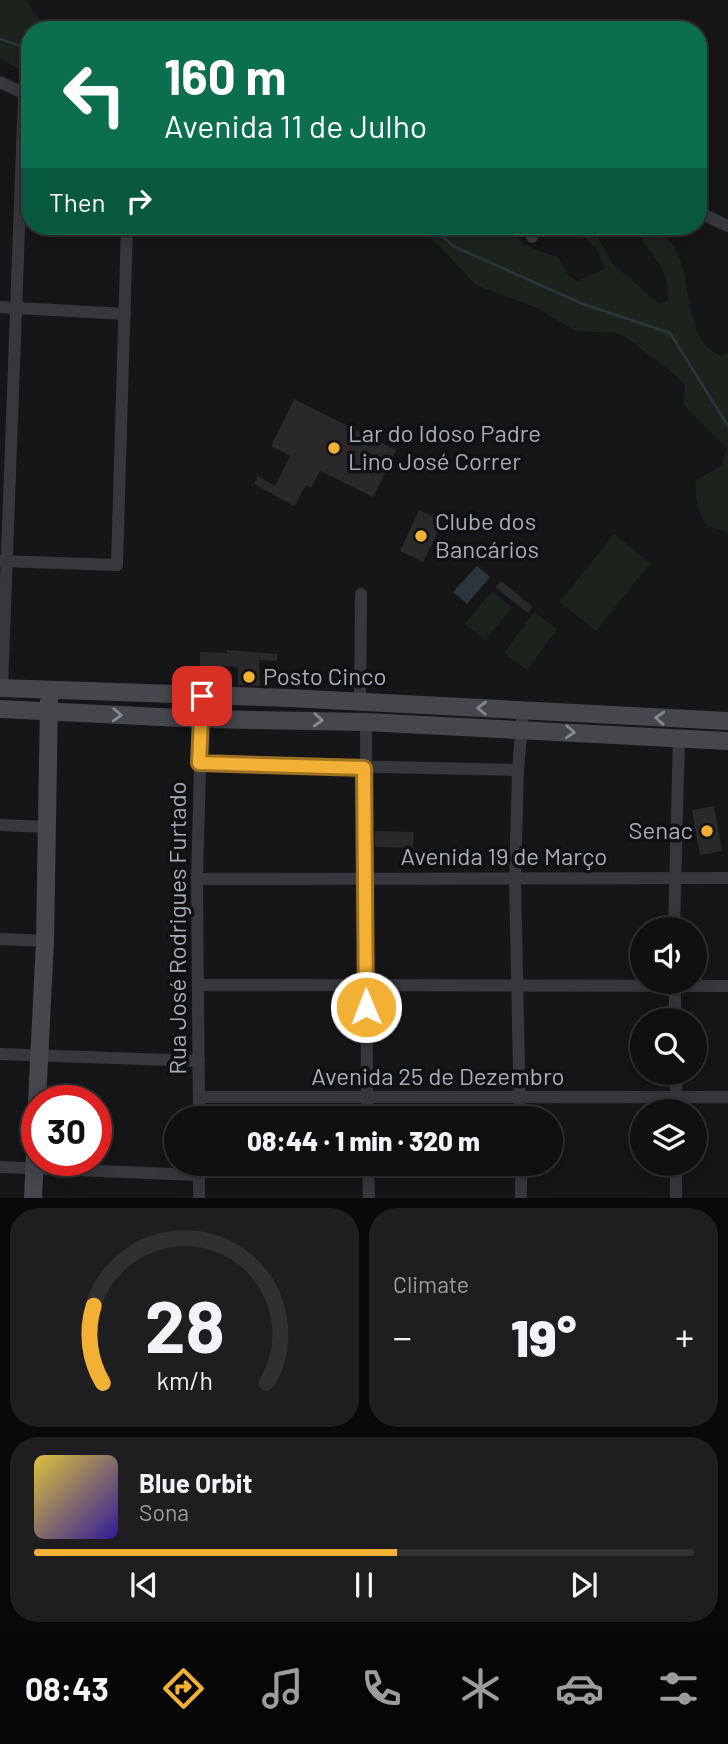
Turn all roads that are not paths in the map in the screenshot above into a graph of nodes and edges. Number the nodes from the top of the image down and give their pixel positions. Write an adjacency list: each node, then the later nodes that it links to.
1 (0, 82): 2 (street)
2 (21, 92)
3 (21, 202): 8 (street)
4 (707, 216): 5 (street)
5 (728, 226)
6 (127, 235): 9 (street)
7 (0, 307): 8 (street)
8 (15, 308): 9 (street); 10 (street)
9 (124, 314): 10 (street)
10 (3, 561): 12 (street)
11 (361, 594): 16 (street)
12 (1, 688): 13 (main road)
13 (50, 691): 14 (main road); 19 (main road)
14 (202, 696): 15 (main road); 21 (street, Rua José Rodrigues Furtado)
15 (289, 698): 16 (main road); 20 (main road)
16 (360, 702): 18 (main road, one-way to 16)
17 (0, 709): 19 (main road)
18 (523, 709): 22 (main road, one-way to 18); 24 (street)
19 (49, 711): 21 (main road, one-way to 21); 31 (main road)
20 (288, 718): 21 (main road); 23 (main road, one-way to 23)
21 (201, 719): 27 (street, Rua José Rodrigues Furtado)
22 (728, 721)
23 (366, 722): 24 (main road); 28 (street)
24 (520, 729): 25 (main road, one-way to 25); 29 (street)
25 (679, 738): 26 (main road); 33 (street)
26 (728, 741)
27 (199, 763): 28 (street); 35 (street, Rua José Rodrigues Furtado)
28 (364, 768): 29 (street); 36 (street)
29 (518, 770): 32 (street)
30 (0, 825): 31 (street)
31 (47, 827): 39 (main road)
32 (515, 878): 33 (street, Avenida 19 de Março); 36 (street, Avenida 19 de Março); 45 (street)
33 (674, 878): 34 (street, Avenida 19 de Março); 37 (street)
34 (728, 878)
35 (197, 879): 36 (street, Avenida 19 de Março); 40 (street, Rua José Rodrigues Furtado)
36 (365, 879): 41 (street)
37 (674, 917)
38 (0, 939): 39 (street)
39 (45, 941): 47 (main road)
40 (199, 985): 41 (street); 48 (street, Rua José Rodrigues Furtado)
41 (365, 985): 45 (street); 55 (street)
42 (630, 985): 45 (street)
43 (707, 985): 44 (street)
44 (728, 986)
45 (519, 987): 52 (street)
46 (0, 1054): 47 (street)
47 (40, 1055): 48 (street); 49 (main road)
48 (199, 1061): 51 (street, Rua José Rodrigues Furtado)
49 (38, 1085)
50 (676, 1085): 53 (street)
51 (199, 1097): 55 (street, Avenida 25 de Dezembro); 56 (street, Rua José Rodrigues Furtado)
52 (519, 1097): 53 (street, Avenida 25 de Dezembro); 55 (street, Avenida 25 de Dezembro); 58 (street)
53 (676, 1097): 54 (street, Avenida 25 de Dezembro)
54 (728, 1097)
55 (367, 1100): 57 (street)
56 (199, 1106)
57 (367, 1106)
58 (519, 1106)
59 (0, 1167): 60 (street)
60 (21, 1168)
61 (112, 1169): 62 (street)
62 (164, 1170)
63 (33, 1176): 68 (main road)
64 (199, 1176): 69 (street)
65 (368, 1176): 70 (street)
66 (521, 1176): 71 (street)
67 (676, 1176): 72 (street)
68 (33, 1198)
69 (199, 1198)
70 (369, 1198)
71 (521, 1198)
72 (676, 1198)

